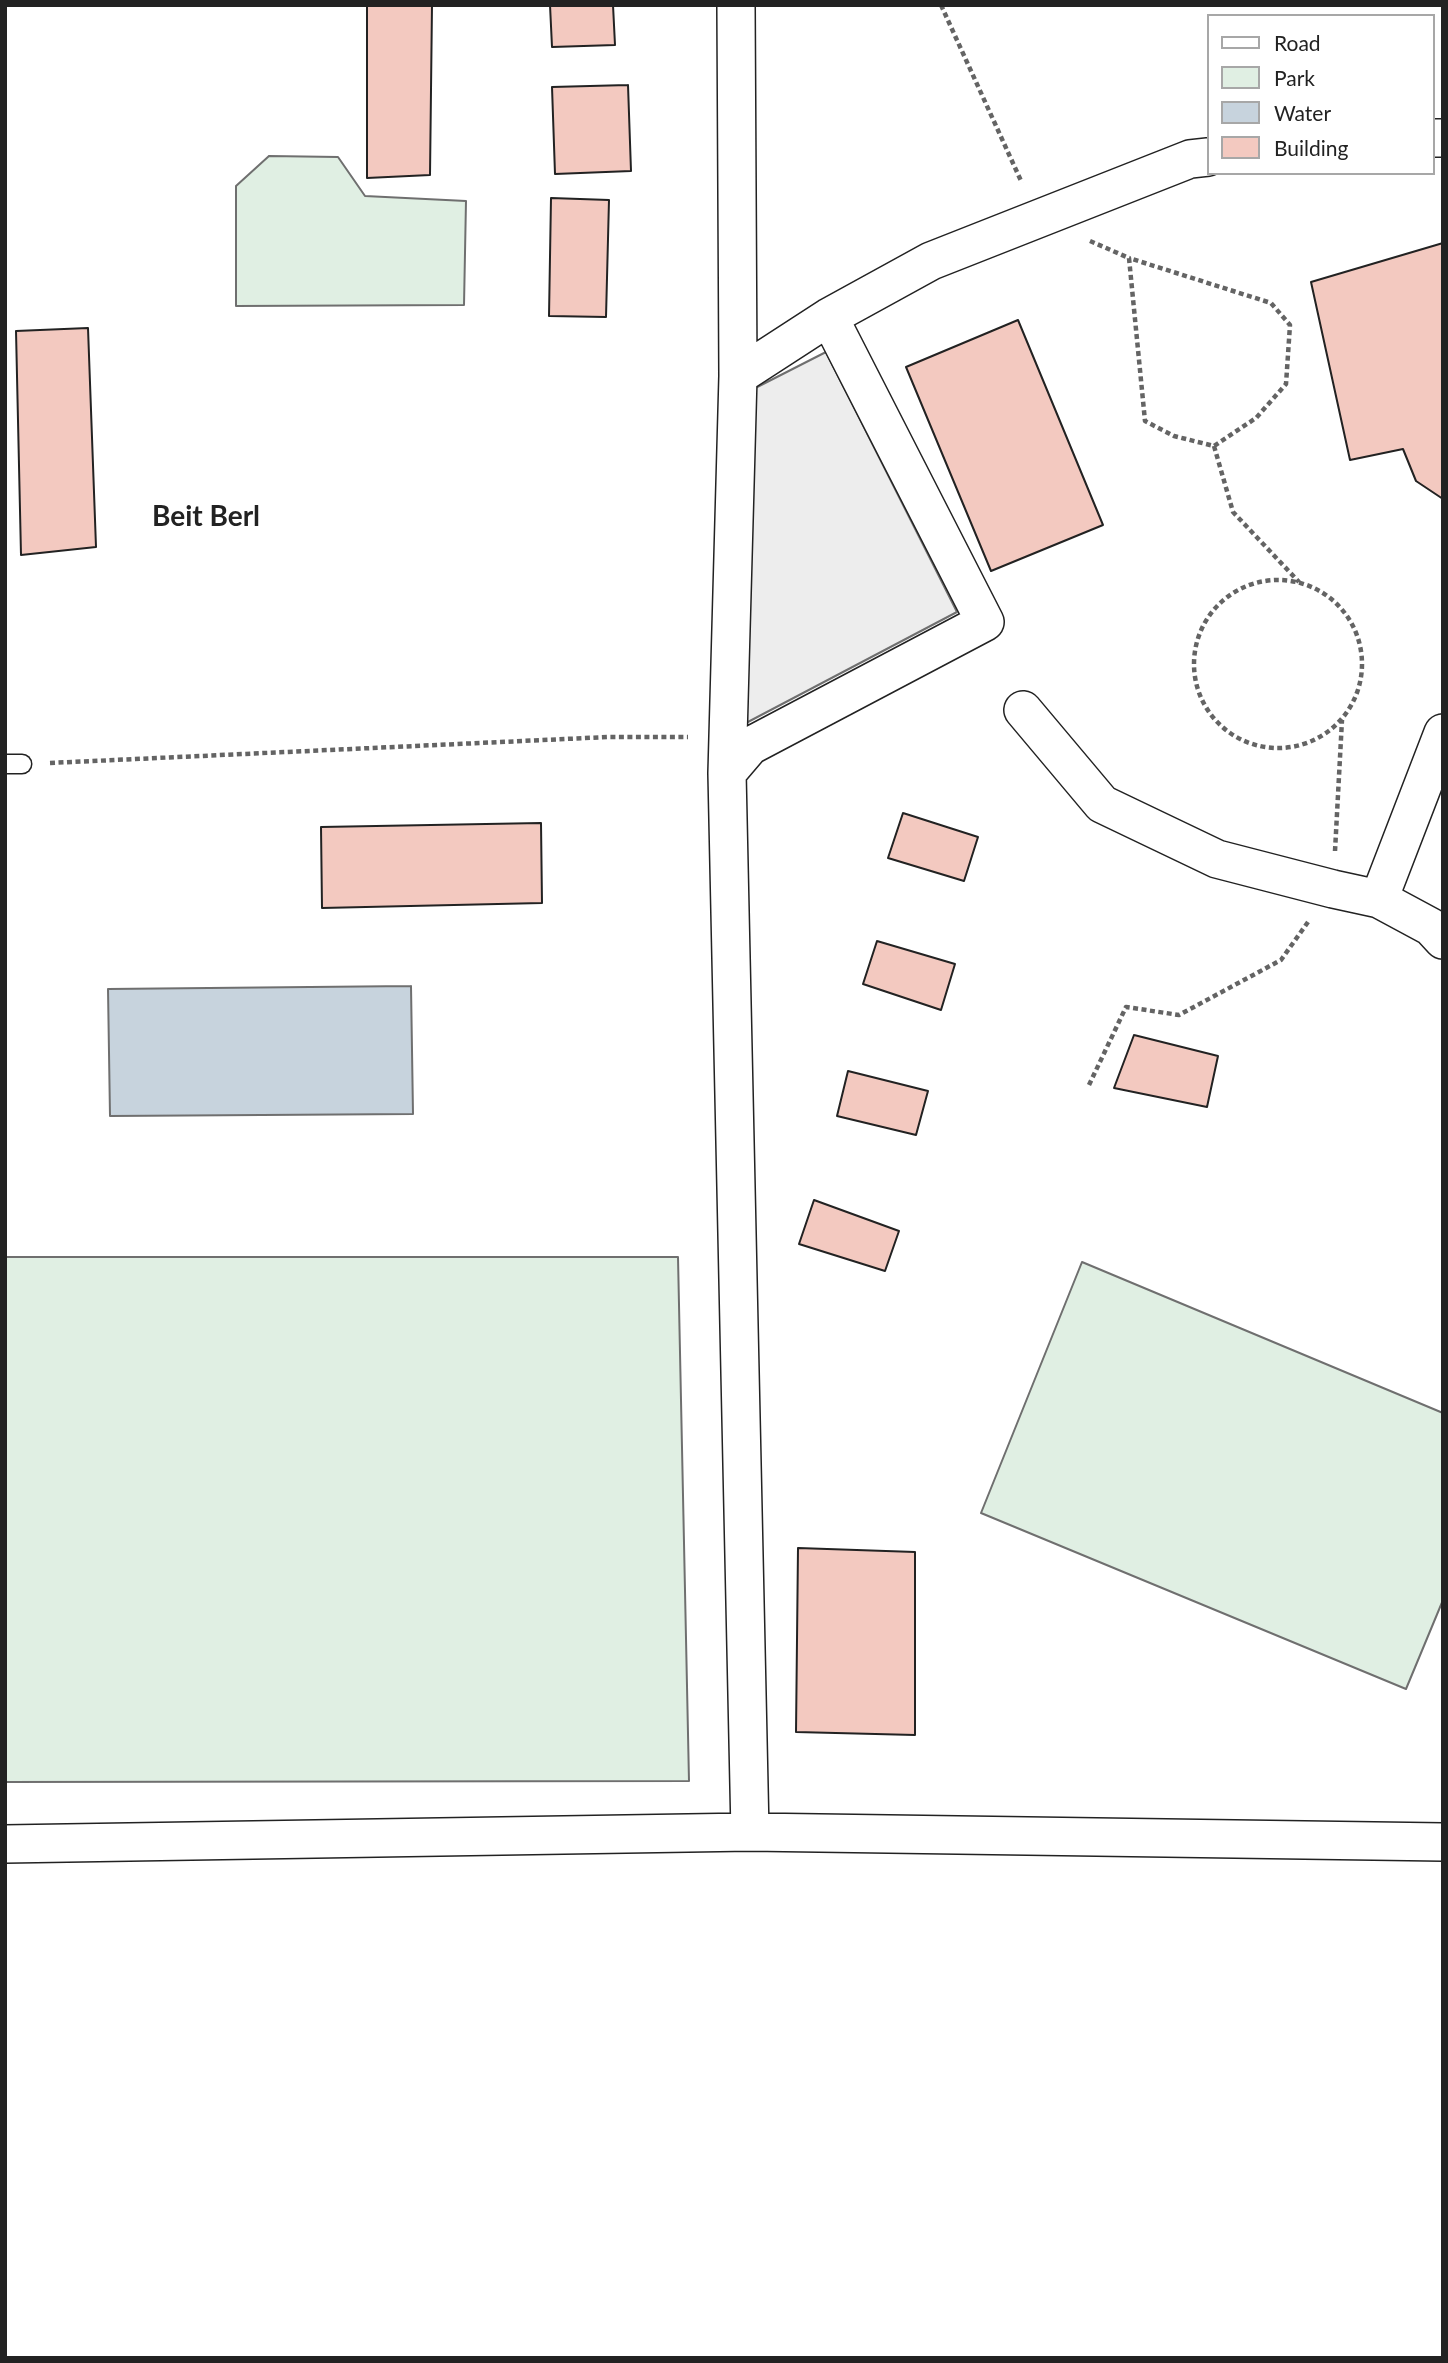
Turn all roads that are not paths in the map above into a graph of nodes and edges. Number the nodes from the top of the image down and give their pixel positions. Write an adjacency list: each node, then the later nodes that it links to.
1 (736, 5): 4 (street)
2 (1206, 157): 3 (street)
3 (829, 317): 4 (street); 7 (street)
4 (738, 376): 7 (street)
5 (1023, 710): 8 (street)
6 (1443, 733): 8 (street)
7 (727, 755): 10 (street)
8 (1379, 899): 9 (street)
9 (1443, 940)
10 (750, 1832): 11 (street); 12 (street)
11 (1443, 1842)
12 (5, 1844)

